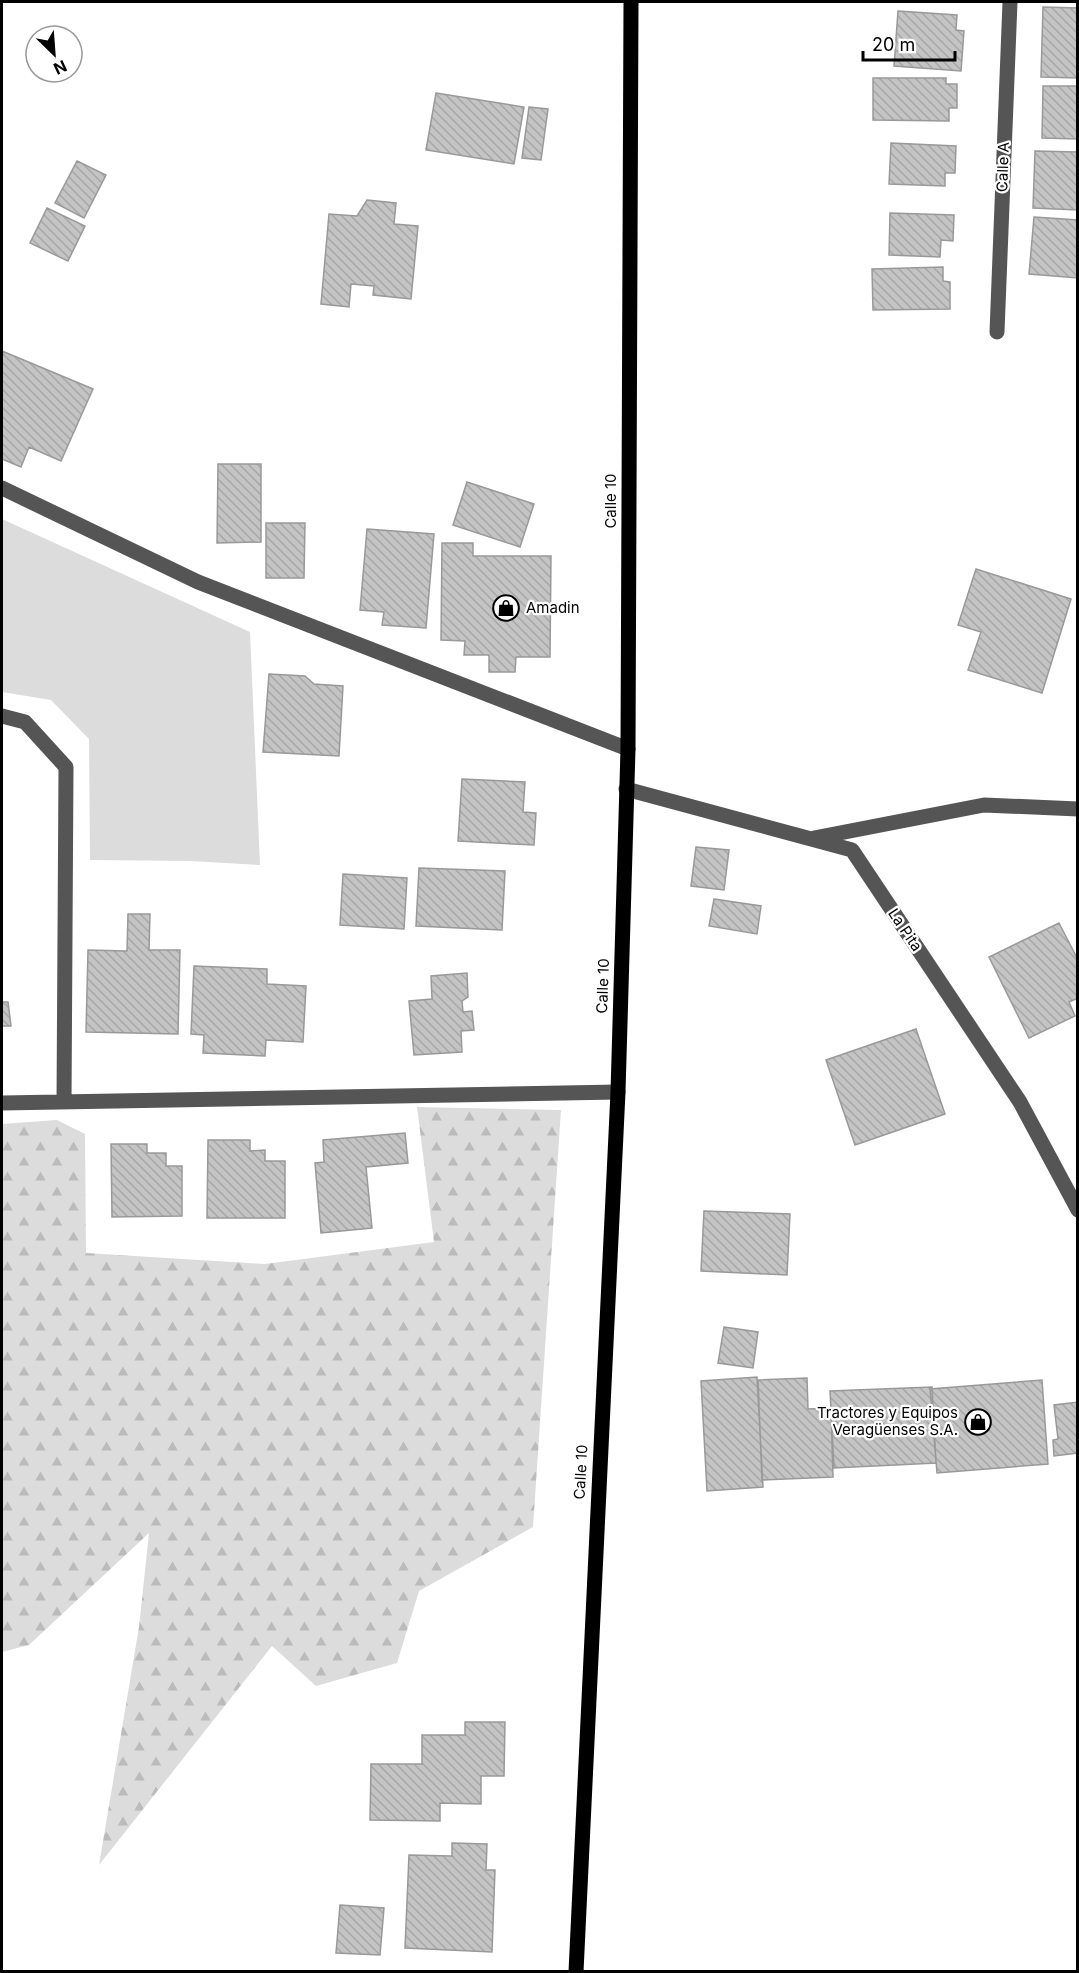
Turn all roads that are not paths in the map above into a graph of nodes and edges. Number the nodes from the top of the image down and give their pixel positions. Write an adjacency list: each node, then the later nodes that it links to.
1 (631, 2): 6 (main road, Calle 10)
2 (1010, 2): 3 (street, Calle A)
3 (997, 332)
4 (2, 488): 6 (street)
5 (2, 716): 11 (street)
6 (627, 750): 7 (main road, Calle 10)
7 (627, 789): 9 (street, La Pita); 10 (main road, Calle 10)
8 (1077, 809): 9 (street)
9 (809, 839): 13 (street, La Pita)
10 (618, 1092): 11 (street); 14 (main road, Calle 10)
11 (64, 1102): 12 (street)
12 (2, 1103)
13 (1077, 1210)
14 (576, 1971)

